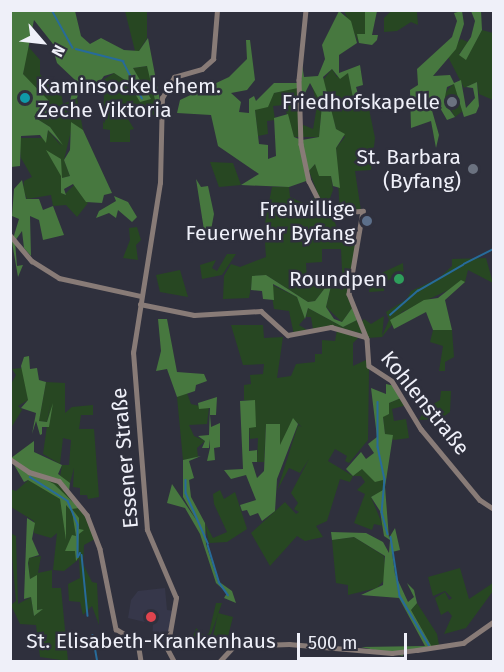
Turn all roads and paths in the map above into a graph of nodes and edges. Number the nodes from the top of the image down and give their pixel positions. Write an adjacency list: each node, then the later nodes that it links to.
1 (218, 10): 4 (street, Essener Straße)
2 (306, 10): 6 (street)
3 (10, 235): 4 (street)
4 (141, 296): 5 (street, Essener Straße)
5 (140, 303): 6 (street, Kohlenstraße); 11 (street, Essener Straße)
6 (366, 338): 8 (street, Kohlenstraße)
7 (10, 459): 10 (street)
8 (494, 509)
9 (494, 621): 12 (street)
10 (141, 662)
11 (174, 662)
12 (219, 662)

